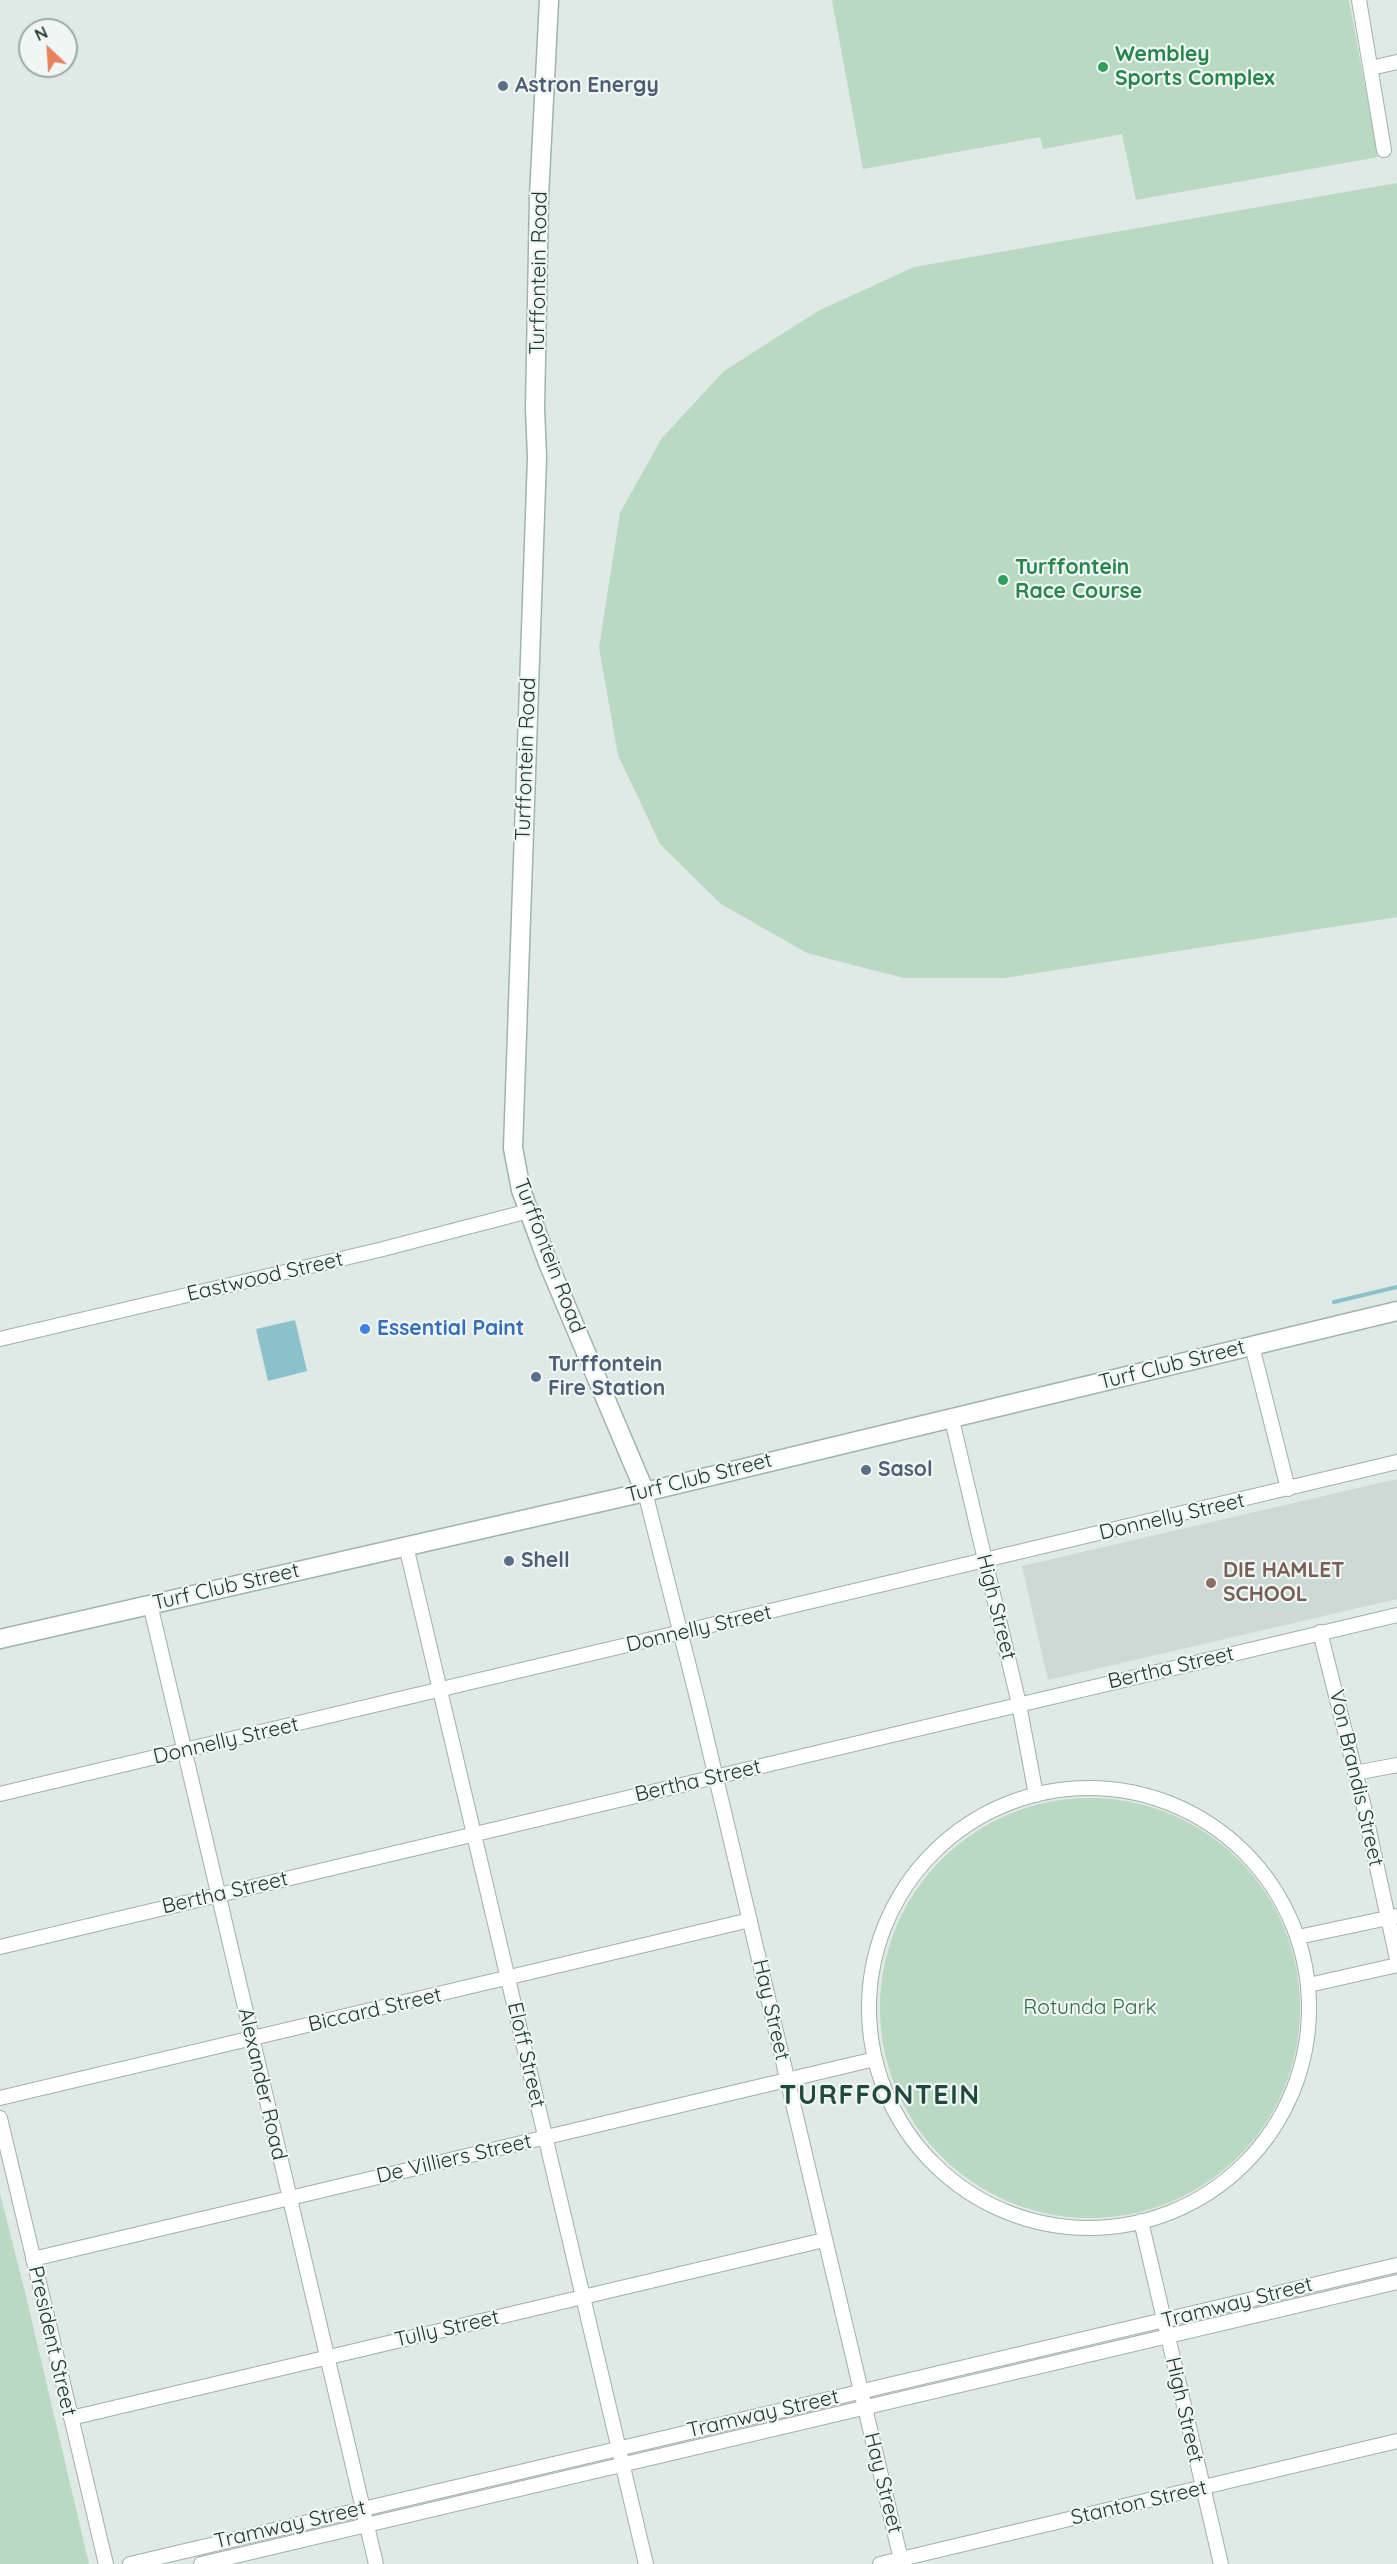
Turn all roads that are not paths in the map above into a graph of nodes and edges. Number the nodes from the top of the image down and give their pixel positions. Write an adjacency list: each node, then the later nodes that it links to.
1 (549, 0): 6 (street, Turffontein Road)
2 (1359, 0): 4 (street)
3 (1397, 62): 4 (street)
4 (1371, 68): 5 (street)
5 (1384, 150)
6 (529, 1211): 8 (street, Eastwood Street); 13 (street, Turffontein Road)
7 (1397, 1311): 9 (street, Turf Club Street)
8 (0, 1339)
9 (1252, 1346): 10 (street, Turf Club Street); 12 (street)
10 (952, 1420): 13 (street, Turf Club Street); 15 (street, High Street)
11 (1397, 1462): 12 (street, Donnelly Street)
12 (1287, 1489): 15 (street, Donnelly Street)
13 (645, 1492): 14 (street, Turf Club Street); 19 (street, Hay Street)
14 (406, 1546): 16 (street, Turf Club Street); 21 (street, Eloff Street)
15 (984, 1561): 19 (street, Donnelly Street); 22 (street, High Street)
16 (150, 1604): 20 (street, Turf Club Street); 23 (street, Alexander Road)
17 (1397, 1615): 18 (street, Bertha Street)
18 (1320, 1632): 22 (street, Bertha Street); 25 (street, Von Brandis Street)
19 (681, 1634): 21 (street, Donnelly Street); 26 (street, Hay Street)
20 (0, 1639)
21 (440, 1690): 23 (street, Donnelly Street); 29 (street, Eloff Street)
22 (1019, 1704): 26 (street, Bertha Street); 28 (street, High Street)
23 (184, 1751): 27 (street, Donnelly Street); 30 (street, Alexander Road)
24 (1397, 1765): 25 (street)
25 (1355, 1773): 31 (street, Von Brandis Street)
26 (716, 1777): 29 (street, Bertha Street); 32 (street, Hay Street)
27 (0, 1794)
28 (1036, 1795): 33 (street); 40 (street)
29 (474, 1834): 30 (street, Bertha Street); 37 (street, Eloff Street)
30 (218, 1894): 34 (street, Bertha Street); 39 (street, Alexander Road)
31 (1392, 1917): 33 (street); 35 (street, Von Brandis Street)
32 (750, 1920): 37 (street, Biccard Street); 41 (street, Hay Street)
33 (1298, 1937): 38 (street)
34 (0, 1947)
35 (1397, 1959)
36 (1397, 1965): 38 (street)
37 (508, 1977): 39 (street, Biccard Street); 44 (street, Eloff Street)
38 (1309, 1985): 46 (street)
39 (252, 2039): 42 (street, Biccard Street); 45 (street, Alexander Road)
40 (875, 2059): 41 (street, De Villiers Street); 46 (street)
41 (788, 2080): 44 (street, De Villiers Street); 47 (street, Hay Street)
42 (0, 2098)
43 (0, 2118): 48 (street, President Street)
44 (546, 2138): 45 (street, De Villiers Street); 52 (street, Eloff Street)
45 (288, 2198): 48 (street, De Villiers Street); 59 (street, Alexander Road)
46 (1141, 2221): 56 (street, High Street)
47 (824, 2240): 52 (street, Tully Street); 61 (street, Hay Street)
48 (33, 2259): 63 (street, President Street)
49 (1397, 2265): 51 (street, Tramway Street)
50 (1397, 2282): 54 (street, Tramway Street)
51 (1314, 2284): 53 (street, Tramway Street); 54 (street)
52 (582, 2297): 59 (street, Tully Street); 67 (street, Eloff Street)
53 (1255, 2298): 55 (street); 56 (street, Tramway Street)
54 (1317, 2301): 55 (street, Tramway Street)
55 (1260, 2314): 57 (street, Tramway Street)
56 (1163, 2321): 57 (street, High Street); 58 (street, Tramway Street)
57 (1166, 2336): 60 (street, Tramway Street); 69 (street, High Street)
58 (1019, 2354): 60 (street); 61 (street, Tramway Street)
59 (326, 2358): 63 (street, Tully Street); 70 (street, Alexander Road)
60 (1023, 2370): 62 (street, Tramway Street)
61 (860, 2391): 62 (street, Hay Street); 64 (street, Tramway Street)
62 (864, 2407): 65 (street, Tramway Street); 74 (street, Hay Street)
63 (70, 2418): 75 (street, President Street)
64 (742, 2418): 65 (street); 67 (street, Tramway Street)
65 (747, 2435): 68 (street, Tramway Street)
66 (1397, 2441): 69 (street, Stanton Street)
67 (619, 2449): 68 (street, Eloff Street); 70 (street, Tramway Street)
68 (623, 2464): 71 (street, Tramway Street); 79 (street, Eloff Street)
69 (1203, 2488): 74 (street, Stanton Street); 81 (street, High Street)
70 (363, 2508): 71 (street, Alexander Road); 72 (street, Tramway Street)
71 (367, 2524): 73 (street, Tramway Street); 78 (street, Alexander Road)
72 (234, 2538): 73 (street); 76 (street, Tramway Street)
73 (237, 2555): 77 (street, Tramway Street)
74 (902, 2561): 80 (street, Stanton Street)
75 (106, 2564)
76 (130, 2564)
77 (201, 2564)
78 (376, 2564)
79 (646, 2564)
80 (880, 2564)
81 (1221, 2564)

